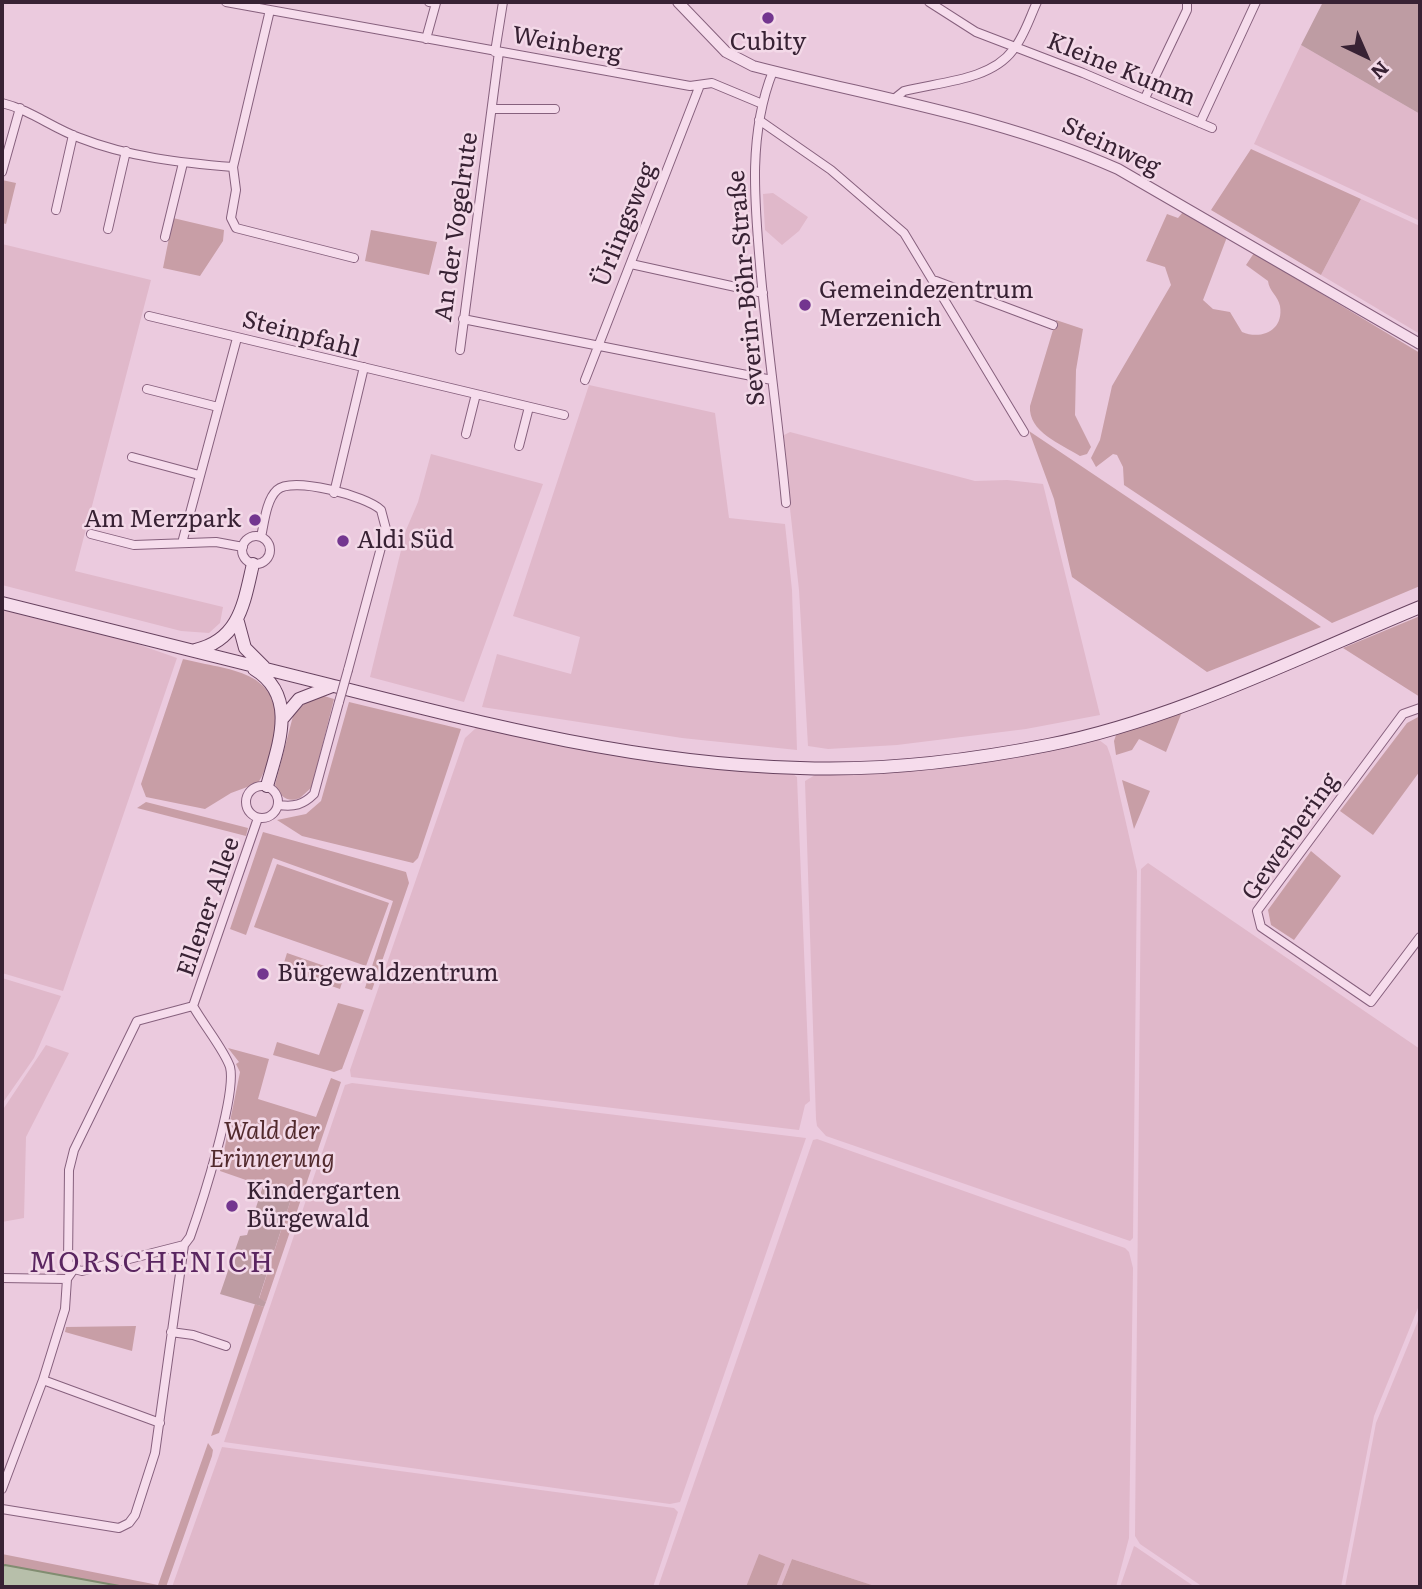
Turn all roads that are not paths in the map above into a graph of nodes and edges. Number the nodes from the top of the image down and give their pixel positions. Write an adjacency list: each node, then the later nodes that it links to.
1 (226, 2): 9 (street, Weinberg)
2 (429, 2): 10 (street)
3 (503, 2): 12 (street, An der Vogelrute)
4 (678, 2): 13 (street, Steinweg)
5 (929, 2): 11 (street, Kleine Kumm)
6 (1037, 2): 11 (street)
7 (1187, 2): 15 (street)
8 (1256, 2): 23 (street)
9 (270, 10): 10 (street, Weinberg); 28 (street)
10 (426, 39): 12 (street, Weinberg)
11 (1015, 48): 15 (street, Kleine Kumm); 16 (street)
12 (497, 52): 14 (street, Weinberg); 20 (street, An der Vogelrute)
13 (772, 71): 16 (street, Steinweg); 18 (street, Severin-Böhr-Straße)
14 (700, 85): 18 (street, Weinberg); 34 (street, Ürlingsweg)
15 (1145, 98): 23 (street, Kleine Kumm)
16 (894, 99): 42 (street, Steinweg)
17 (2, 103): 19 (street)
18 (760, 103): 22 (street, Severin-Böhr-Straße)
19 (20, 108): 25 (street); 29 (street)
20 (492, 109): 21 (street, An der Vogelrute); 38 (street, An der Vogelrute)
21 (555, 109)
22 (759, 120): 35 (street); 36 (street, Severin-Böhr-Straße)
23 (1200, 123): 24 (street, Kleine Kumm)
24 (1212, 128)
25 (73, 135): 26 (street); 30 (street)
26 (126, 151): 27 (street); 31 (street)
27 (183, 163): 28 (street); 32 (street)
28 (233, 167): 33 (street)
29 (2, 172)
30 (55, 210)
31 (107, 229)
32 (165, 236)
33 (354, 258)
34 (631, 264): 36 (street); 41 (street, Ürlingsweg)
35 (936, 281): 39 (street); 52 (street)
36 (762, 293): 46 (street, Severin-Böhr-Straße)
37 (149, 316): 40 (street, Steinpfahl)
38 (463, 319): 41 (street); 43 (street, An der Vogelrute)
39 (1053, 325)
40 (237, 338): 44 (street, Steinpfahl); 49 (street)
41 (597, 344): 45 (street, Ürlingsweg); 46 (street)
42 (1420, 344)
43 (460, 350)
44 (364, 367): 48 (street); 57 (street, Steinpfahl)
45 (585, 380)
46 (772, 380): 58 (street, Severin-Böhr-Straße)
47 (147, 388): 49 (street)
48 (476, 394): 50 (street); 53 (street)
49 (218, 407): 56 (street)
50 (529, 407): 51 (street); 54 (street)
51 (564, 415)
52 (1024, 432)
53 (466, 433)
54 (519, 446)
55 (132, 457): 56 (street)
56 (200, 475): 61 (street)
57 (334, 493): 60 (street); 74 (street, bridge)
58 (786, 503)
59 (91, 534): 61 (street)
60 (261, 537): 62 (street); 63 (street)
61 (183, 543): 62 (street)
62 (243, 547): 63 (street)
63 (253, 564): 66 (main road)
64 (2, 603): 67 (main road)
65 (1420, 607): 70 (main road)
66 (238, 622): 67 (main road); 69 (main road)
67 (192, 650): 68 (main road)
68 (248, 665): 69 (main road); 72 (main road)
69 (270, 671): 70 (main road)
70 (334, 686): 72 (main road)
71 (1420, 708): 76 (street, Gewerbering)
72 (283, 719): 73 (main road)
73 (267, 786): 74 (street); 75 (street)
74 (279, 805): 75 (street)
75 (258, 818): 77 (street, Ellener Allee)
76 (1420, 937)
77 (193, 1006): 78 (street); 79 (street)
78 (184, 1245): 79 (street); 82 (street)
79 (74, 1269): 81 (street)
80 (2, 1278): 81 (street)
81 (66, 1279): 84 (street)
82 (171, 1332): 83 (street); 85 (street)
83 (226, 1346)
84 (43, 1380): 85 (street); 86 (street)
85 (160, 1423): 87 (street)
86 (2, 1489)
87 (2, 1508)

